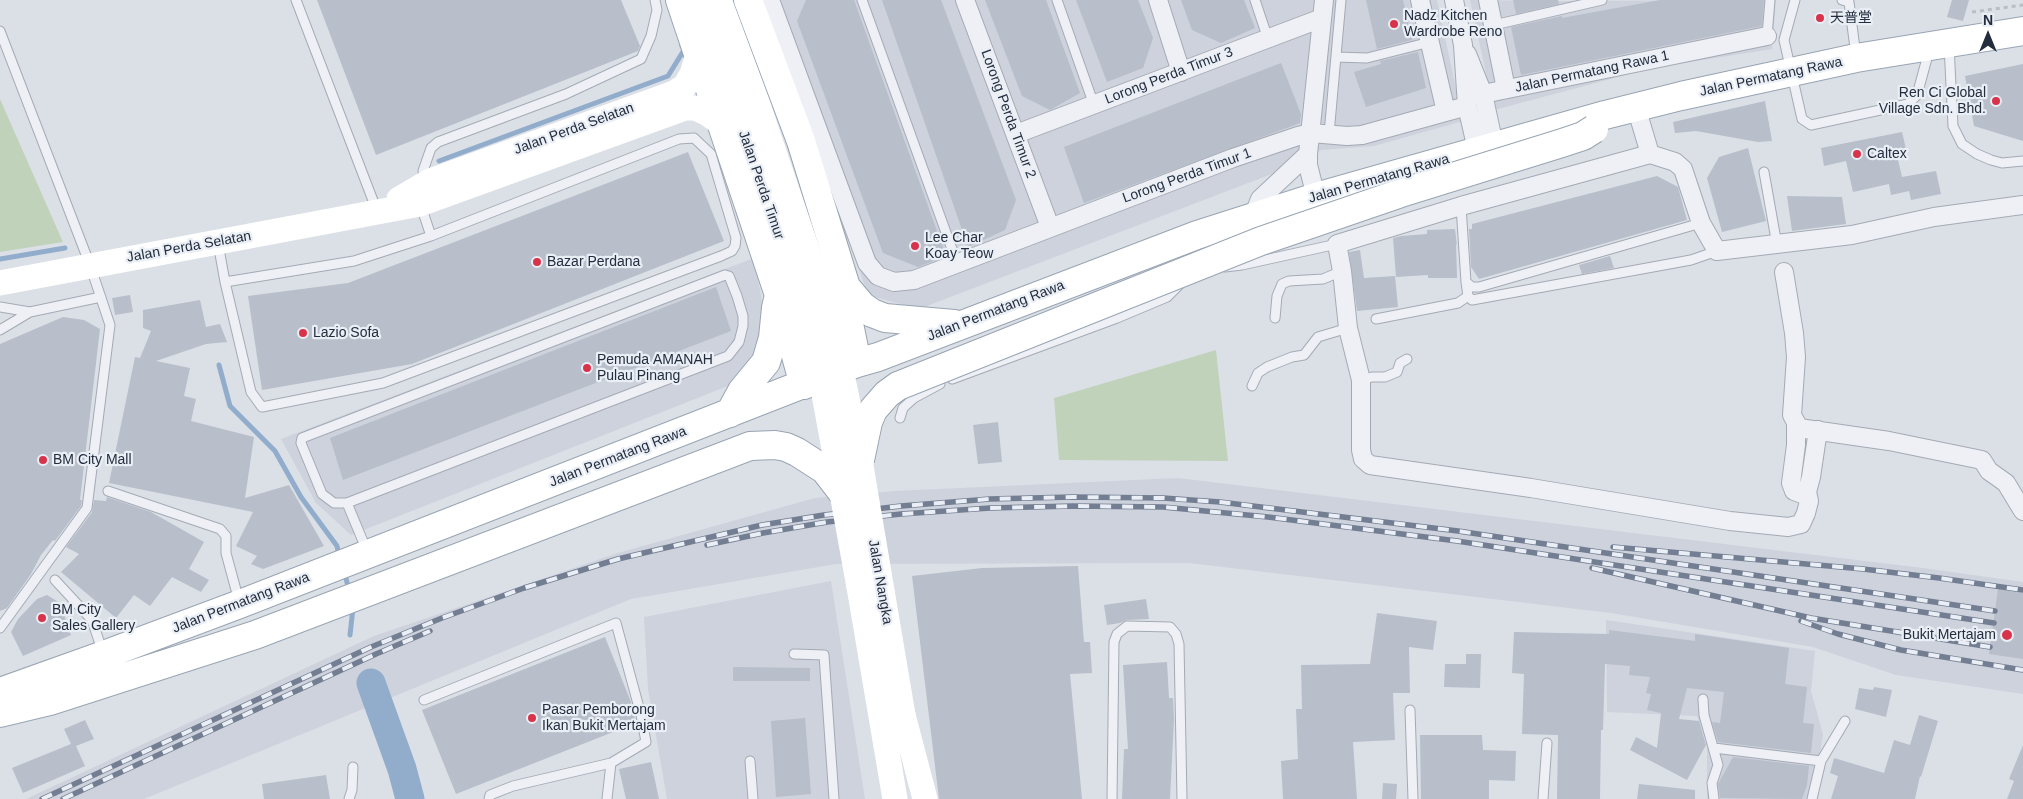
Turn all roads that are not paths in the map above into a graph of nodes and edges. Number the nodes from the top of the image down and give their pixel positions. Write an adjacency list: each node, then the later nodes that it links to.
1 (296, 0): 57 (lane)
2 (655, 0): 52 (lane)
3 (680, 0): 31 (main road)
4 (696, 0): 85 (street, Jalan Perda Timur)
5 (719, 0): 85 (street, Jalan Perda Timur)
6 (748, 0): 73 (main road)
7 (770, 0): 66 (street, Lorong Perda Timur 1)
8 (862, 0): 66 (lane)
9 (965, 0): 45 (street, Lorong Perda Timur 2)
10 (1057, 0): 38 (lane)
11 (1158, 0): 34 (street)
12 (1255, 0): 27 (lane)
13 (1324, 0): 22 (street)
14 (1342, 0): 32 (lane)
15 (1420, 0): 28 (street)
16 (1454, 0): 29 (street)
17 (1488, 0): 23 (street, Jalan Permatang Rawa 1)
18 (1602, 0): 23 (lane)
19 (1770, 0): 26 (lane)
20 (1795, 0): 35 (lane)
21 (1842, 0): 33 (lane)
22 (1322, 18): 27 (street, Lorong Perda Timur 3); 44 (street)
23 (1494, 25): 36 (street, Jalan Permatang Rawa 1)
24 (0, 31): 67 (lane)
25 (2023, 32): 30 (main road, Jalan Permatang Rawa)
26 (1767, 36): 36 (street, Jalan Permatang Rawa 1)
27 (1268, 39): 34 (street, Lorong Perda Timur 3)
28 (1430, 42): 32 (lane); 41 (street)
29 (1463, 44): 37 (street); 39 (street)
30 (1940, 44): 33 (main road, Jalan Permatang Rawa); 35 (lane); 50 (lane)
31 (698, 55): 43 (main road); 52 (street, Jalan Perda Selatan)
32 (1336, 57): 46 (lane)
33 (1856, 58): 35 (main road, Jalan Permatang Rawa)
34 (1180, 72): 38 (street, Lorong Perda Timur 3)
35 (1790, 73): 40 (main road, Jalan Permatang Rawa)
36 (1506, 89): 37 (street)
37 (1484, 94): 47 (street)
38 (1094, 104): 45 (street, Lorong Perda Timur 3)
39 (1467, 106): 41 (street, Lorong Perda Timur 1); 47 (street)
40 (1636, 108): 42 (main road, Jalan Permatang Rawa); 49 (street)
41 (1446, 112): 46 (street, Lorong Perda Timur 1)
42 (1600, 122): 47 (main road, Jalan Permatang Rawa); 92 (main road, bridge)
43 (722, 124): 54 (street, Jalan Perda Selatan); 74 (main road)
44 (1311, 133): 46 (street, Lorong Perda Timur 1); 48 (street); 60 (street, Lorong Perda Timur 1)
45 (1016, 134): 60 (street, Lorong Perda Timur 2)
46 (1329, 134)
47 (1486, 147): 53 (main road, Jalan Permatang Rawa)
48 (1308, 154): 53 (street); 58 (street)
49 (1650, 154): 56 (street); 59 (street)
50 (2023, 161)
51 (1764, 172): 64 (lane)
52 (430, 181): 57 (street, Jalan Perda Selatan)
53 (1316, 197): 58 (main road, Jalan Permatang Rawa)
54 (420, 204): 57 (street, Jalan Perda Selatan); 61 (lane)
55 (2023, 205): 64 (street)
56 (1461, 206): 63 (street); 71 (lane)
57 (377, 212): 62 (street, Jalan Perda Selatan)
58 (1253, 217): 81 (main road, Jalan Permatang Rawa)
59 (1701, 223): 65 (street); 71 (lane)
60 (1050, 227): 66 (street, Lorong Perda Timur 1)
61 (431, 236): 70 (lane); 70 (lane)
62 (218, 242): 67 (street, Jalan Perda Selatan); 70 (lane)
63 (1337, 244): 68 (street); 89 (lane)
64 (1777, 245): 65 (street)
65 (1717, 251): 75 (lane)
66 (957, 263)
67 (90, 265): 72 (street, Jalan Perda Selatan); 76 (lane)
68 (1342, 271): 79 (lane); 82 (street)
69 (1784, 272): 90 (street)
70 (225, 282)
71 (1466, 282): 75 (lane)
72 (0, 283)
73 (846, 287): 81 (main road); 85 (main road)
74 (779, 295): 85 (main road); 88 (main road)
75 (1468, 296): 80 (lane)
76 (101, 297): 78 (lane); 101 (lane)
77 (0, 307): 78 (lane)
78 (30, 312): 83 (lane)
79 (1275, 318)
80 (1376, 319)
81 (958, 325): 85 (main road, Jalan Permatang Rawa)
82 (1348, 328): 86 (street); 87 (lane)
83 (0, 330)
84 (1407, 359): 86 (lane)
85 (830, 371): 88 (main road, Jalan Permatang Rawa); 92 (street, Jalan Nangka, bridge); 94 (street, Jalan Nangka, bridge)
86 (1361, 380): 95 (street)
87 (1252, 386)
88 (730, 413): 98 (main road, Jalan Permatang Rawa)
89 (900, 418)
90 (1796, 422): 91 (street); 95 (street)
91 (1818, 430): 95 (street); 97 (street)
92 (860, 460): 109 (street, Jalan Nangka, bridge)
93 (108, 491): 100 (lane)
94 (842, 492): 108 (main road); 122 (street, Jalan Nangka, bridge)
95 (1807, 492)
96 (347, 503): 96 (lane); 98 (lane)
97 (2023, 511)
98 (353, 560): 100 (main road, Jalan Permatang Rawa)
99 (55, 580): 103 (lane)
100 (240, 604): 103 (main road, Jalan Permatang Rawa)
101 (0, 628)
102 (794, 654): 121 (lane)
103 (104, 656): 104 (main road, Jalan Permatang Rawa)
104 (0, 692)
105 (1703, 699): 112 (lane)
106 (424, 700): 115 (lane)
107 (1410, 710): 127 (lane)
108 (0, 713)
109 (903, 715): 123 (street, Jalan Nangka); 124 (street)
110 (1846, 721): 114 (lane)
111 (1547, 743): 128 (lane)
112 (1714, 748): 114 (lane); 129 (lane)
113 (750, 761): 120 (lane)
114 (1821, 761): 130 (lane)
115 (611, 763): 118 (lane); 119 (lane)
116 (353, 767): 117 (lane)
117 (349, 799)
118 (488, 799)
119 (607, 799)
120 (753, 799)
121 (834, 799)
122 (895, 799)
123 (916, 799)
124 (925, 799)
125 (1112, 799): 126 (lane)
126 (1182, 799)
127 (1413, 799)
128 (1543, 799)
129 (1714, 799)
130 (1812, 799)

